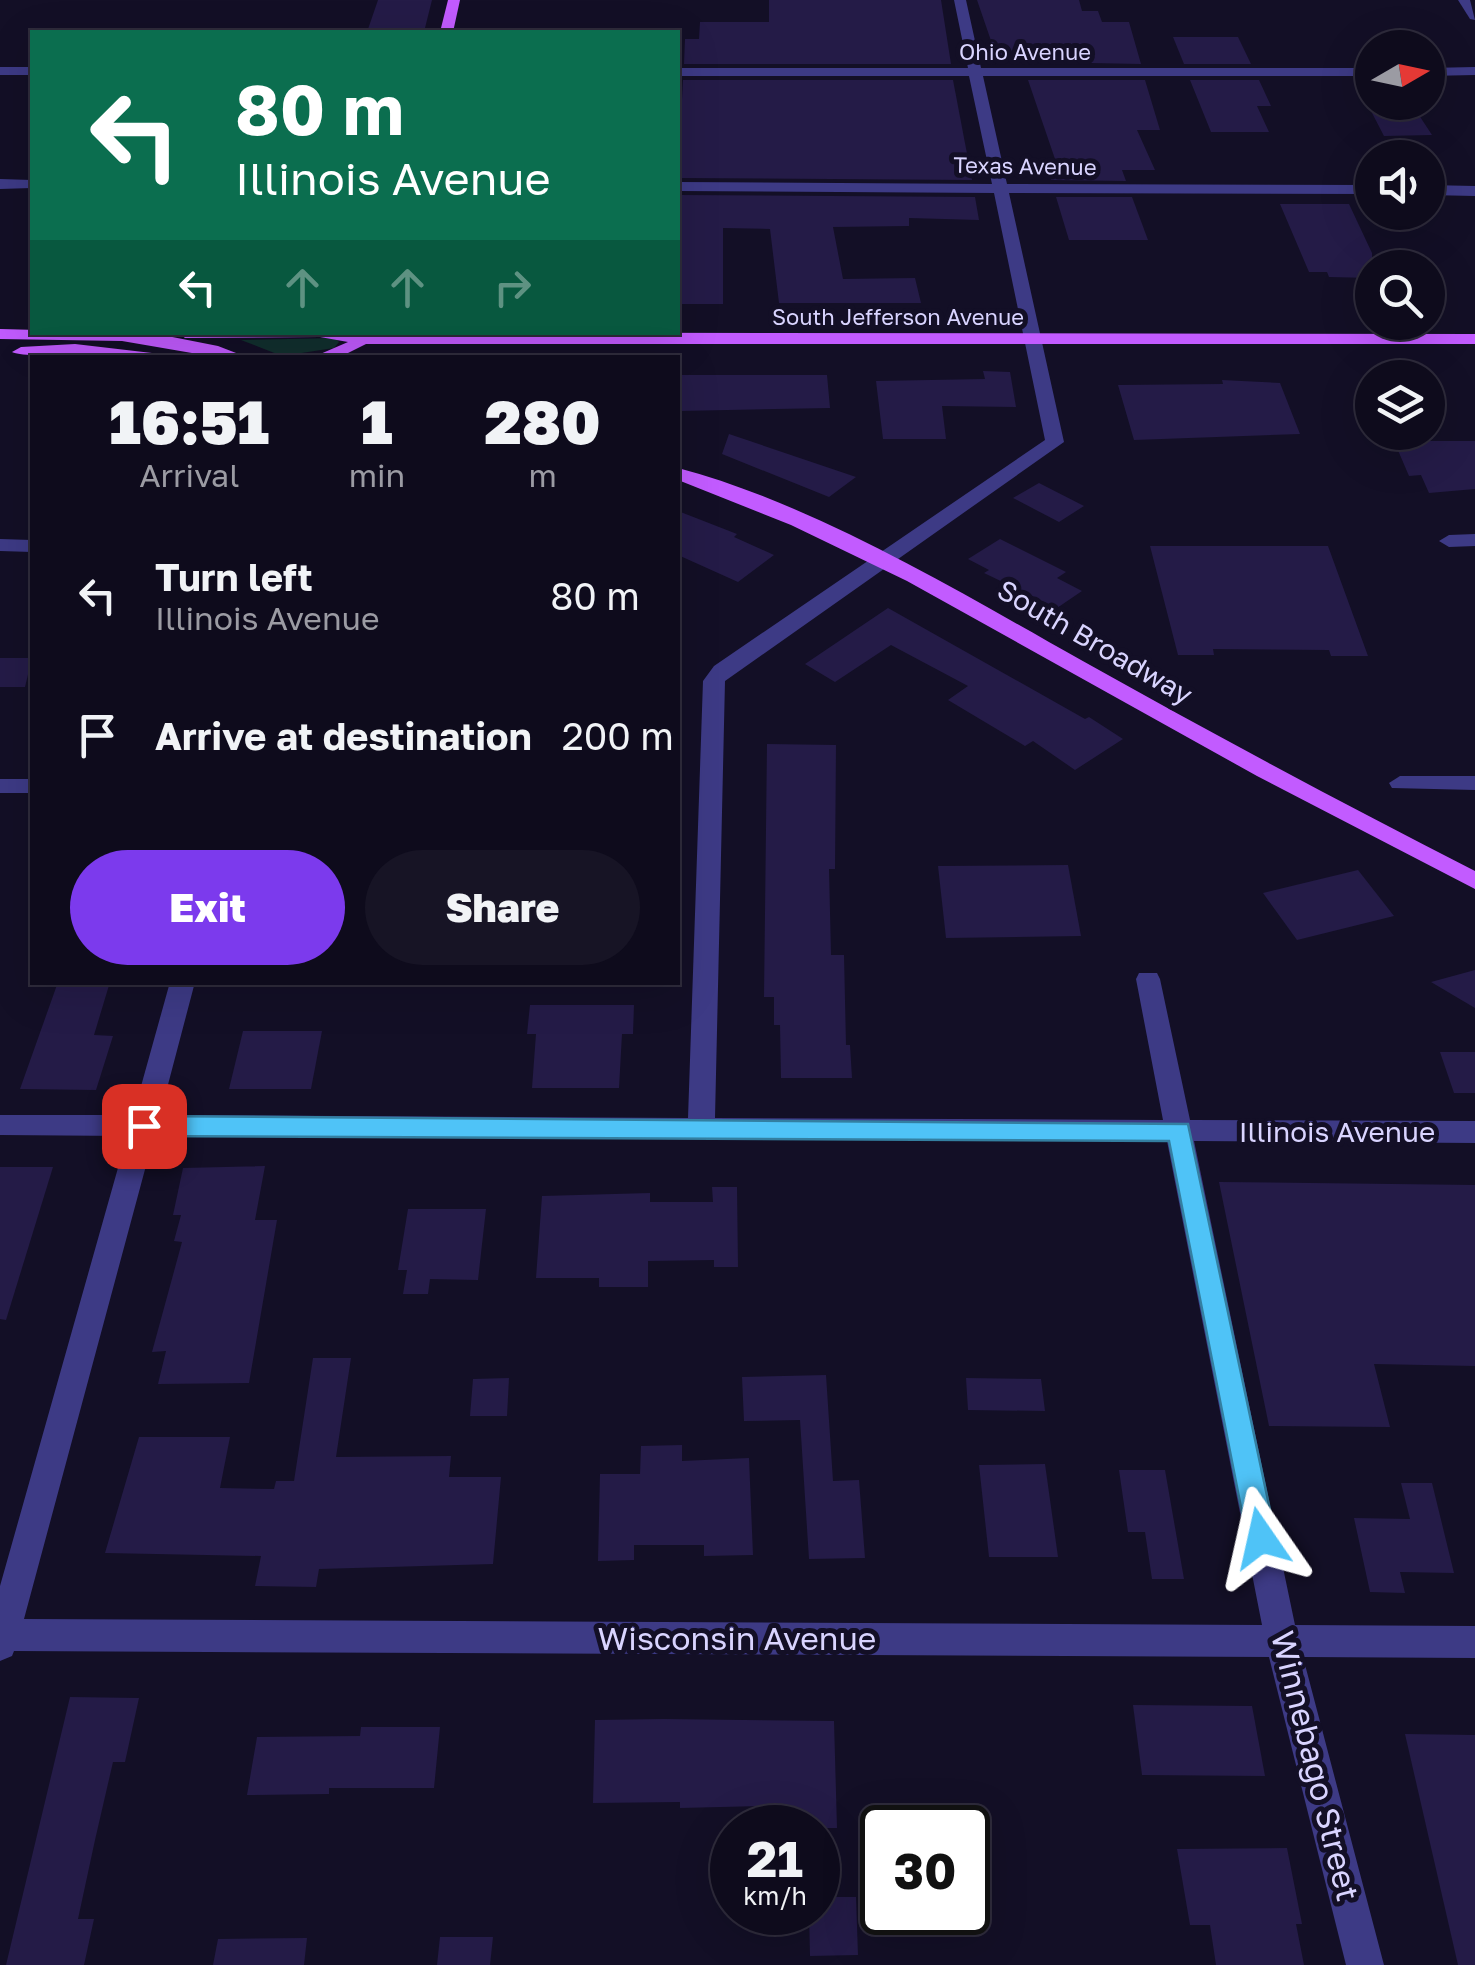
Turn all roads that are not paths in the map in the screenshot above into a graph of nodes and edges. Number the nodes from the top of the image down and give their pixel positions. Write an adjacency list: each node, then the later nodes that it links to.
1 (454, 0): 5 (main road)
2 (960, 0): 9 (street)
3 (1464, 0): 4 (street)
4 (1475, 16)
5 (446, 30)
6 (0, 71): 7 (street)
7 (30, 71)
8 (680, 72): 9 (street, Ohio Avenue)
9 (975, 72): 10 (street, Ohio Avenue); 16 (street)
10 (1355, 72)
11 (1445, 72): 12 (street)
12 (1475, 72)
13 (0, 184): 14 (street)
14 (30, 184)
15 (680, 187): 16 (street, Texas Avenue)
16 (1000, 188): 17 (street, Texas Avenue); 24 (street)
17 (1355, 190)
18 (1445, 190): 19 (street)
19 (1475, 191)
20 (0, 334): 21 (main road)
21 (30, 334)
22 (113, 335): 31 (main road)
23 (331, 335): 26 (main road, South Jefferson Avenue)
24 (1032, 340): 25 (main road, South Jefferson Avenue); 26 (main road, South Jefferson Avenue); 38 (street)
25 (1475, 340)
26 (361, 343): 32 (main road)
27 (0, 350): 28 (main road)
28 (21, 352): 29 (main road); 30 (main road)
29 (39, 355)
30 (126, 355)
31 (229, 355)
32 (328, 355)
33 (680, 475): 38 (main road, South Broadway)
34 (1475, 540): 35 (street)
35 (1448, 541)
36 (0, 545): 37 (street)
37 (30, 546)
38 (883, 561): 43 (main road, South Broadway); 48 (street)
39 (1400, 783): 40 (street)
40 (1475, 783)
41 (0, 786): 42 (street)
42 (30, 786)
43 (1475, 881)
44 (1148, 979): 49 (street, Winnebago Street)
45 (182, 985): 47 (street)
46 (0, 1125): 47 (street, Illinois Avenue)
47 (144, 1126): 48 (street, Illinois Avenue); 51 (street)
48 (701, 1129): 49 (street, Illinois Avenue)
49 (1179, 1131): 50 (street, Illinois Avenue); 52 (street, Winnebago Street)
50 (1475, 1132)
51 (1, 1639): 52 (street, Wisconsin Avenue)
52 (1282, 1641): 53 (street, Wisconsin Avenue); 54 (street, Winnebago Street)
53 (1475, 1642)
54 (1365, 1965)

